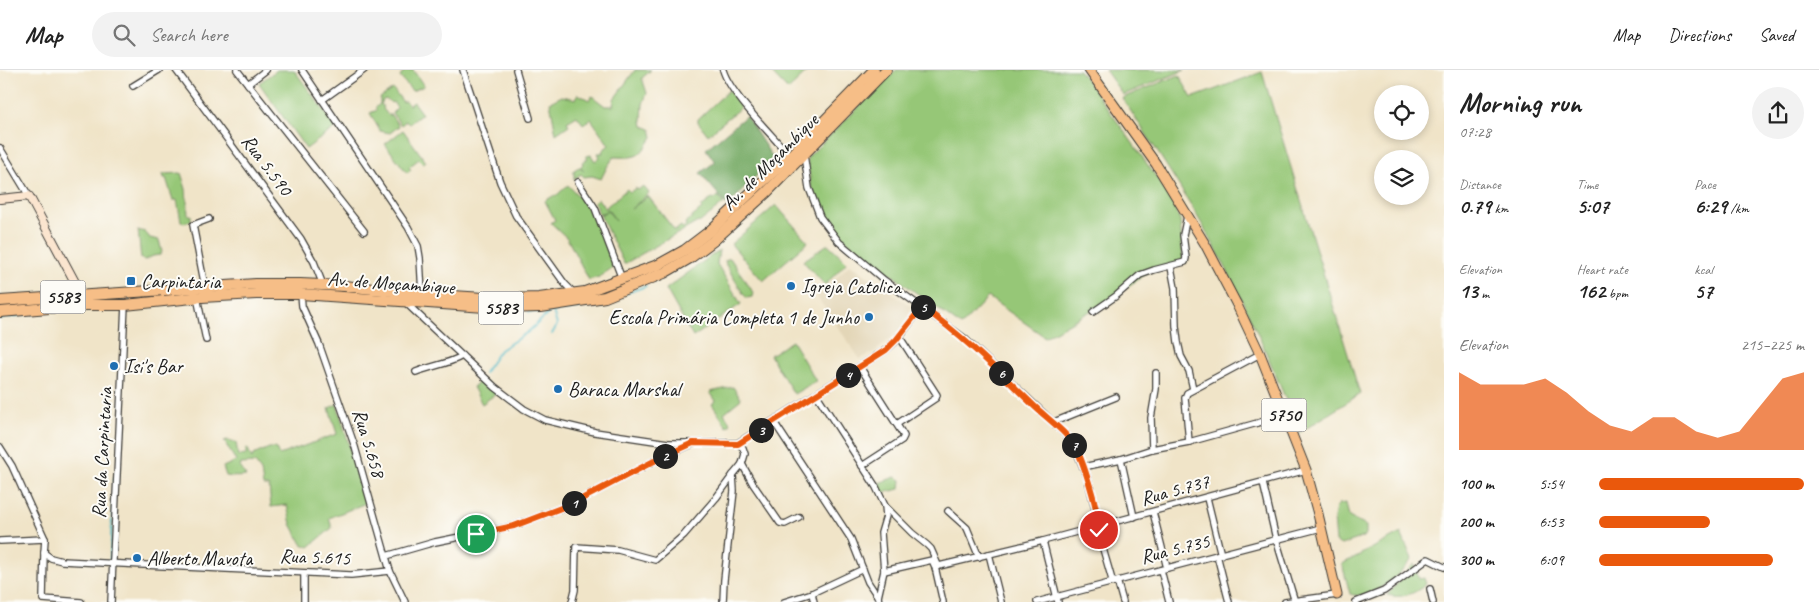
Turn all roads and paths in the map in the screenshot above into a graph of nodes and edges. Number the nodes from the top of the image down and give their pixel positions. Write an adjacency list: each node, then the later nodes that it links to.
1 (159, 70): 14 (street)
2 (176, 70): 28 (street, Rua 5.590)
3 (238, 70): 13 (street)
4 (266, 70): 13 (street)
5 (302, 70): 15 (street)
6 (364, 70): 15 (street)
7 (462, 70): 32 (street)
8 (516, 70): 16 (street)
9 (723, 70): 19 (street)
10 (886, 70): 12 (highway)
11 (1089, 70): 23 (main road, 5750)
12 (876, 74): 18 (highway, Av. de Moçambique / 5583); 19 (highway, Av. de Moçambique / 5583)
13 (248, 84): 25 (street)
14 (134, 86)
15 (322, 100): 31 (street)
16 (530, 118)
17 (0, 148): 21 (street)
18 (804, 155): 36 (highway, Av. de Moçambique / 5583); 38 (street)
19 (790, 156): 27 (highway, Av. de Moçambique / 5583)
20 (578, 182): 27 (street)
21 (29, 196): 22 (street); 34 (street)
22 (0, 199)
23 (1187, 216): 26 (street); 43 (main road, 5750)
24 (209, 219): 29 (street)
25 (364, 231)
26 (1171, 266): 40 (street); 48 (street)
27 (622, 280): 32 (highway, Av. de Moçambique / 5583)
28 (323, 285): 29 (highway, Av. de Moçambique / 5583); 31 (highway, Av. de Moçambique / 5583)
29 (205, 287): 34 (highway, Av. de Moçambique / 5583)
30 (301, 294): 33 (highway, Av. de Moçambique / 5583); 36 (highway, Av. de Moçambique / 5583); 82 (street, Rua 5.658)
31 (422, 294): 32 (highway, Av. de Moçambique / 5583)
32 (575, 294)
33 (197, 297): 37 (highway, Av. de Moçambique / 5583); 42 (street)
34 (85, 300): 35 (highway, Av. de Moçambique / 5583); 37 (highway, Av. de Moçambique / 5583); 39 (highway, Av. de Moçambique / 5583)
35 (0, 302)
36 (405, 302): 44 (street)
37 (125, 304): 84 (street, Rua da Carpintaria)
38 (922, 307): 41 (street); 53 (street)
39 (0, 312)
40 (1093, 312)
41 (899, 336): 45 (street); 54 (street)
42 (206, 340)
43 (1260, 354): 48 (street); 51 (main road, 5750)
44 (462, 356): 46 (street); 56 (street)
45 (860, 367): 49 (street); 54 (street)
46 (416, 372)
47 (1156, 373): 59 (street)
48 (1193, 389): 55 (street)
49 (817, 395): 52 (street); 62 (street)
50 (1116, 397): 53 (street)
51 (1283, 413): 55 (street); 64 (main road, 5750)
52 (774, 422): 57 (street); 87 (street)
53 (1054, 422): 63 (street)
54 (897, 424): 62 (street)
55 (1189, 442): 59 (street)
56 (693, 443): 57 (street); 82 (street)
57 (738, 444): 61 (street)
58 (0, 447): 75 (street)
59 (1152, 449): 60 (street)
60 (1121, 459): 63 (street); 72 (street)
61 (742, 464): 65 (street); 71 (street)
62 (862, 466): 68 (street)
63 (1083, 467): 73 (street)
64 (1306, 470): 66 (street, Rua 5.737); 74 (main road, 5750)
65 (733, 475): 103 (street); 104 (street)
66 (1263, 483): 67 (street, Rua 5.737); 76 (street)
67 (1207, 498): 70 (street, Rua 5.737); 81 (street)
68 (885, 506): 85 (street); 90 (street)
69 (948, 511): 83 (street)
70 (1153, 512): 72 (street, Rua 5.737); 88 (street)
71 (799, 517)
72 (1134, 517): 73 (street, Rua 5.737)
73 (1099, 526): 78 (street, Rua 5.737); 92 (street)
74 (1321, 528): 76 (street, Rua 5.735); 96 (main road, 5750)
75 (45, 539): 77 (street); 79 (street)
76 (1276, 539): 81 (street, Rua 5.735); 98 (street)
77 (0, 541)
78 (1044, 541): 80 (street, Rua 5.737); 97 (street)
79 (44, 553): 84 (street, Rua 5.615); 99 (street)
80 (989, 554): 83 (street, Rua 5.737); 108 (street)
81 (1219, 555): 88 (street, Rua 5.735); 112 (street)
82 (386, 556): 89 (street, Rua 5.658)
83 (979, 557): 85 (street, Rua 5.737)
84 (113, 564): 91 (street, Rua 5.615); 100 (street, Rua da Carpintaria)
85 (937, 567): 90 (street); 107 (street)
86 (1444, 567): 114 (street)
87 (863, 568): 94 (street); 95 (street)
88 (1164, 569): 92 (street, Rua 5.735); 111 (street)
89 (390, 571): 91 (street, Rua 5.615); 102 (street, Rua 5.658)
90 (884, 571): 95 (street)
91 (304, 573): 101 (street)
92 (1116, 581): 97 (street, Rua 5.735); 110 (street)
93 (1430, 589): 115 (street)
94 (812, 593): 105 (street); 106 (street)
95 (879, 599)
96 (1337, 599): 98 (street)
97 (1058, 600): 109 (street, Rua 5.735)
98 (1295, 601): 113 (street)
99 (81, 602)
100 (111, 602)
101 (304, 602)
102 (406, 602)
103 (572, 602)
104 (723, 602)
105 (784, 602)
106 (814, 602)
107 (943, 602)
108 (1001, 602)
109 (1037, 602)
110 (1123, 602)
111 (1169, 602)
112 (1229, 602)
113 (1286, 602)
114 (1356, 602)
115 (1433, 602)

